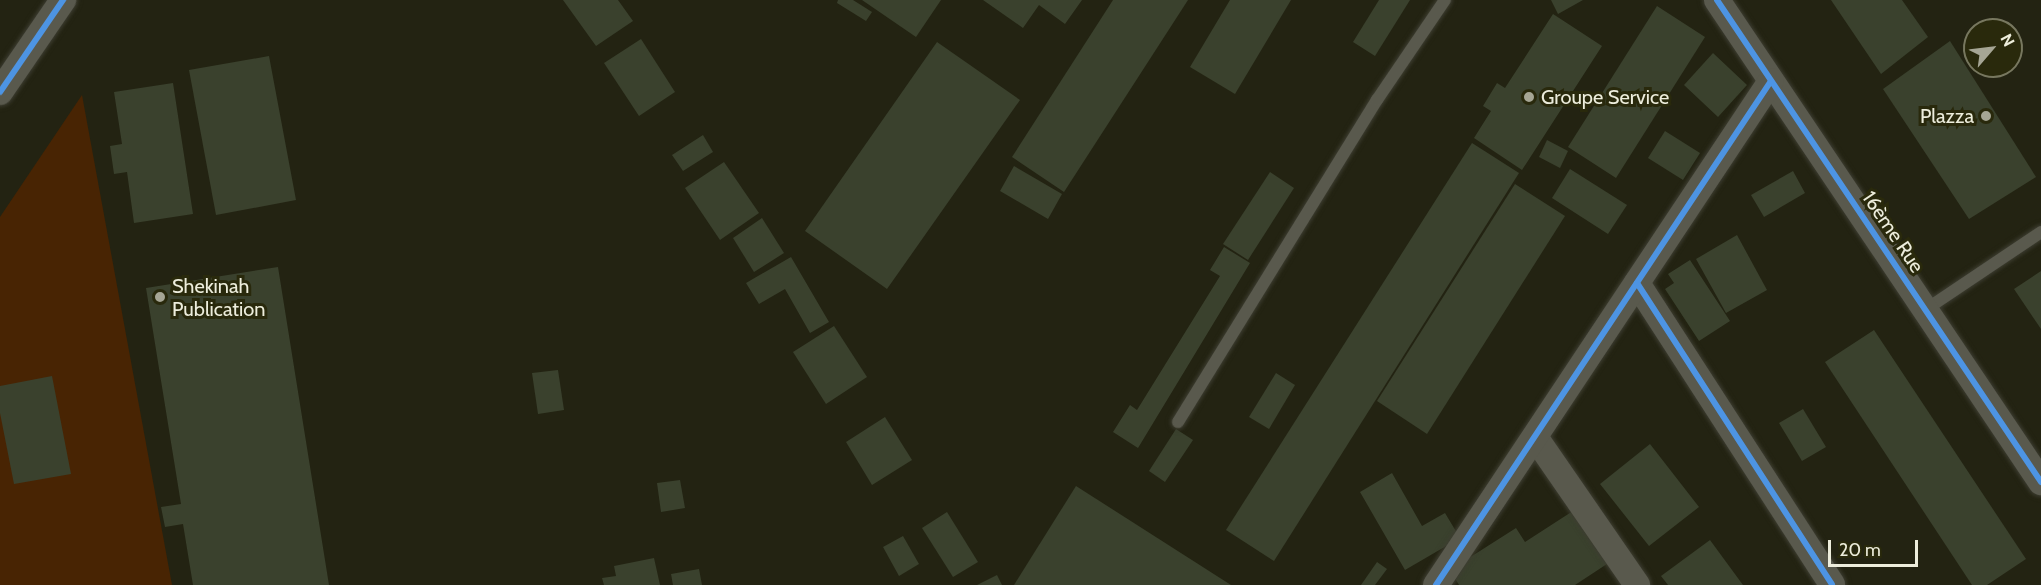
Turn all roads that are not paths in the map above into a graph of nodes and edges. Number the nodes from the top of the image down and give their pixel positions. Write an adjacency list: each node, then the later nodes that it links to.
1 (63, 0): 5 (street)
2 (1445, 0): 9 (lane)
3 (1717, 0): 4 (street, 16ème Rue)
4 (1771, 81): 7 (street); 8 (street, 16ème Rue)
5 (0, 92)
6 (2041, 232): 8 (lane)
7 (1636, 283): 10 (street); 14 (street)
8 (1924, 310): 11 (street, 16ème Rue)
9 (1178, 422)
10 (1535, 437): 12 (street); 13 (street)
11 (2041, 482)
12 (1436, 585)
13 (1637, 585)
14 (1832, 585)

